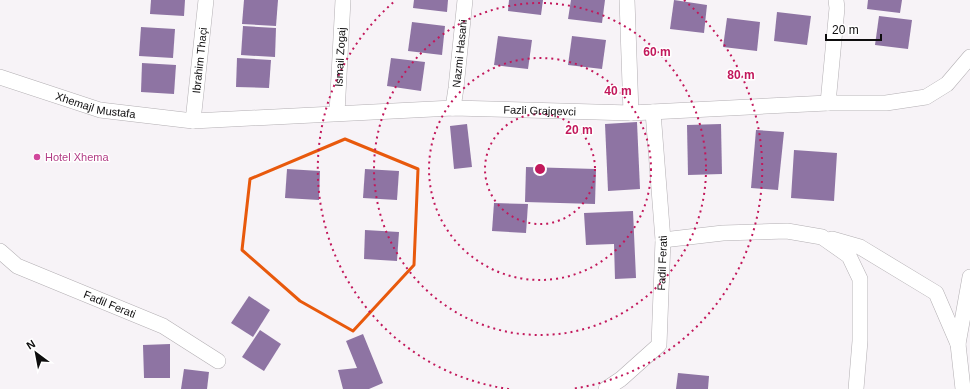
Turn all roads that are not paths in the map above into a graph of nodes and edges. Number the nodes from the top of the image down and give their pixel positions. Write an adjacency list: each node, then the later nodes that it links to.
1 (206, 0): 13 (street, Ibrahim Thaçi)
2 (342, 0): 11 (street, Ismail Zogaj)
3 (465, 0): 9 (street, Nazmi Hasani)
4 (627, 0): 12 (street)
5 (836, 0): 8 (street)
6 (970, 57): 8 (street, Fazli Grajqevci)
7 (1, 83): 13 (street, Xhemajl Mustafa)
8 (828, 104): 10 (street, Fazli Grajqevci)
9 (453, 108): 11 (street, Fazli Grajqevci); 12 (street, Fazli Grajqevci)
10 (653, 112): 12 (street, Fazli Grajqevci); 15 (street, Fadil Ferati)
11 (338, 113): 13 (street, Fazli Grajqevci)
12 (632, 113)
13 (193, 122)
14 (822, 237): 15 (street); 18 (street); 21 (street)
15 (663, 240): 20 (street, Fadil Ferati)
16 (0, 251): 19 (street, Fadil Ferati)
17 (970, 278): 18 (street)
18 (958, 344): 22 (street)
19 (218, 361)
20 (606, 389)
21 (856, 389)
22 (963, 389)

